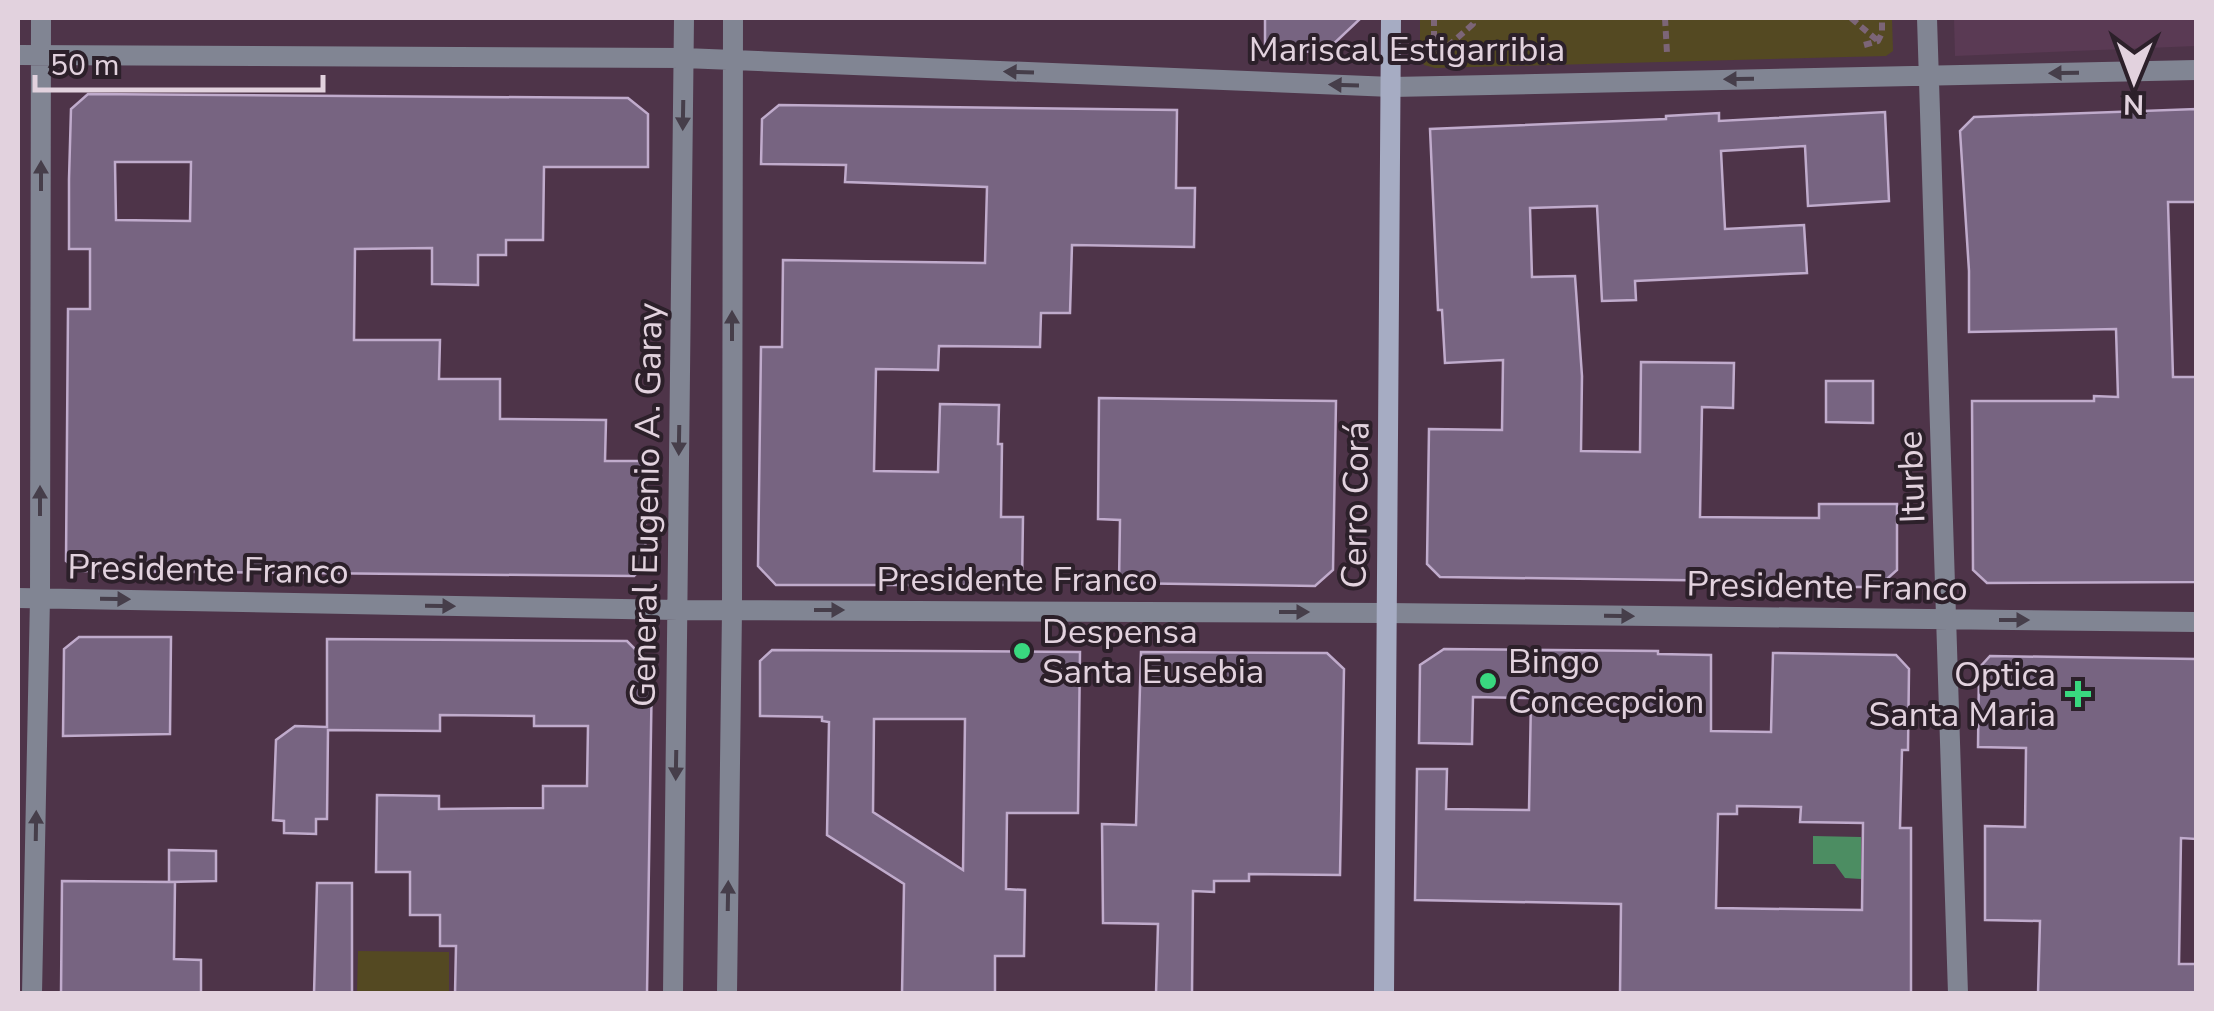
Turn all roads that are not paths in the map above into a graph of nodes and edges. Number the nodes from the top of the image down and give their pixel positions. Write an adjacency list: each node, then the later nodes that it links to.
1 (42, 18): 7 (street)
2 (684, 18): 8 (street, General Eugenio A. Garay)
3 (732, 18): 9 (street)
4 (1391, 18): 12 (street, Cerro Corá)
5 (1927, 18): 11 (street, Iturbe)
6 (18, 55): 7 (street, Mariscal Estigarribia)
7 (41, 56): 8 (street, Mariscal Estigarribia); 14 (street, one-way to 7)
8 (684, 58): 9 (street, Mariscal Estigarribia); 15 (street, General Eugenio A. Garay, one-way to 15)
9 (732, 60): 12 (street, Mariscal Estigarribia, one-way to 9); 16 (street, one-way to 9)
10 (2196, 70): 11 (street, Mariscal Estigarribia, one-way to 11)
11 (1930, 75): 12 (street, Mariscal Estigarribia, one-way to 12); 18 (street, Iturbe)
12 (1392, 86): 17 (street, Cerro Corá)
13 (18, 598): 14 (street, Presidente Franco)
14 (40, 598): 15 (street, Presidente Franco, one-way to 15); 20 (street, one-way to 14)
15 (678, 610): 16 (street, Presidente Franco); 21 (street, General Eugenio A. Garay, one-way to 21)
16 (732, 610): 17 (street, Presidente Franco, one-way to 17); 22 (street, one-way to 16)
17 (1386, 612): 18 (street, Presidente Franco, one-way to 18); 23 (street, Cerro Corá)
18 (1948, 620): 19 (street, Presidente Franco, one-way to 19); 24 (street, Iturbe)
19 (2196, 622)
20 (32, 994)
21 (672, 994)
22 (727, 994)
23 (1384, 994)
24 (1958, 994)

